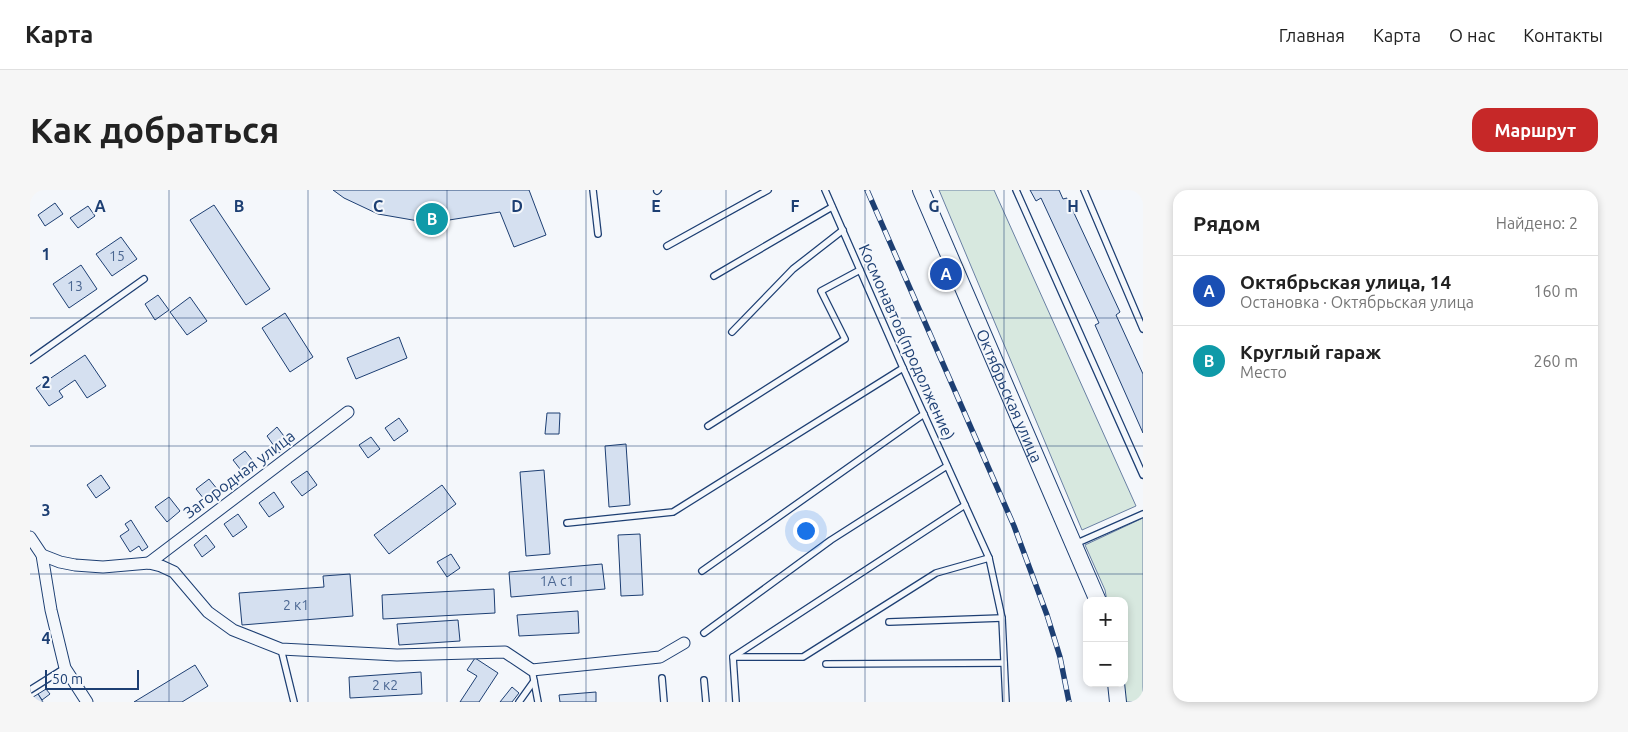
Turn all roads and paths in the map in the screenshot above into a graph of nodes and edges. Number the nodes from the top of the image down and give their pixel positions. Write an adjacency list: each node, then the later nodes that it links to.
1 (593, 190): 9 (lane)
2 (768, 190): 10 (lane)
3 (825, 190): 7 (lane, Космонавтов(продолжение))
4 (921, 190): 27 (main road, Октябрьская улица)
5 (1016, 190): 22 (lane)
6 (1084, 190): 14 (lane)
7 (832, 206): 8 (lane, Космонавтов(продолжение)); 12 (lane)
8 (843, 230): 11 (lane, Космонавтов(продолжение)); 15 (lane)
9 (598, 234)
10 (667, 246)
11 (860, 270): 17 (lane, Космонавтов(продолжение)); 20 (lane)
12 (714, 276)
13 (144, 279): 16 (lane)
14 (1143, 329)
15 (732, 332)
16 (30, 360)
17 (903, 368): 19 (lane, Космонавтов(продолжение)); 25 (lane)
18 (348, 412): 30 (street, Загородная улица)
19 (924, 414): 21 (lane, Космонавтов(продолжение)); 31 (lane)
20 (708, 426)
21 (947, 466): 23 (lane, Космонавтов(продолжение)); 35 (lane)
22 (1143, 475)
23 (965, 505): 29 (lane, Космонавтов(продолжение)); 38 (lane)
24 (1143, 514): 27 (lane)
25 (567, 523)
26 (30, 537): 28 (street)
27 (1075, 544): 32 (main road, Октябрьская улица)
28 (42, 555): 30 (street); 41 (street)
29 (989, 558): 33 (lane, Космонавтов(продолжение)); 38 (lane)
30 (149, 563): 37 (street)
31 (702, 571)
32 (1096, 597)
33 (1002, 618): 34 (lane); 39 (lane, Космонавтов(продолжение))
34 (889, 622)
35 (704, 633)
36 (684, 643): 42 (street)
37 (281, 649): 42 (street); 48 (lane)
38 (733, 657): 53 (lane)
39 (1004, 662): 40 (lane); 54 (lane, Космонавтов(продолжение))
40 (826, 664)
41 (65, 668): 46 (lane); 47 (street)
42 (533, 676): 49 (lane); 50 (lane)
43 (662, 678): 51 (lane)
44 (704, 680): 52 (lane)
45 (1116, 687): 55 (main road)
46 (30, 690)
47 (87, 702)
48 (294, 702)
49 (519, 702)
50 (538, 702)
51 (664, 702)
52 (706, 702)
53 (736, 702)
54 (1006, 702)
55 (1118, 702)

